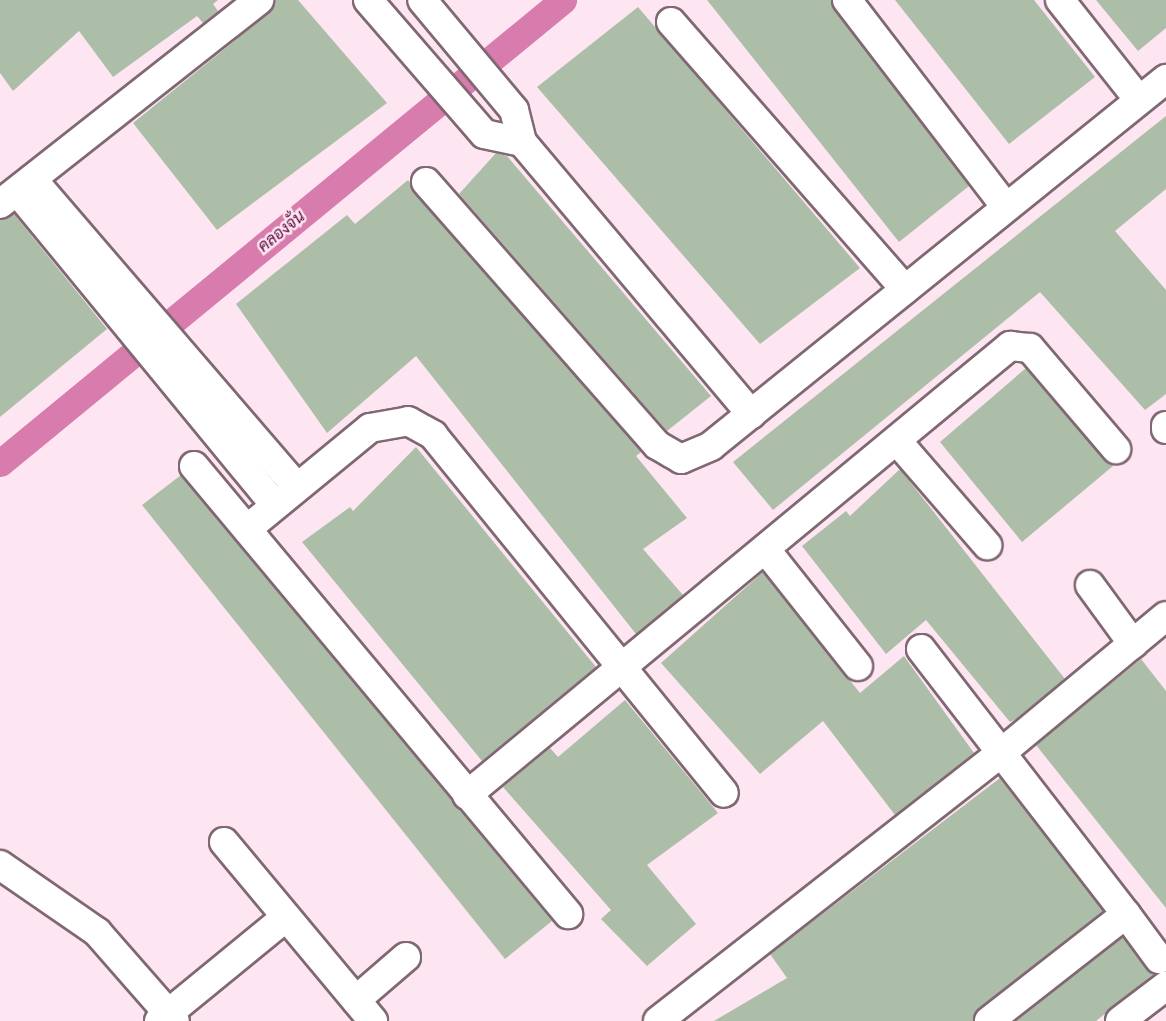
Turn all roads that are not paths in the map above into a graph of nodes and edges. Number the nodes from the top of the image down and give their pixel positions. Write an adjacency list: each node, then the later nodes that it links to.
1 (260, 0): 11 (street)
2 (368, 0): 9 (street)
3 (422, 0): 9 (street)
4 (847, 0): 12 (street)
5 (1060, 0): 8 (street)
6 (671, 22): 13 (street)
7 (1166, 79): 8 (street)
8 (1139, 100): 12 (street)
9 (522, 142): 15 (street)
10 (426, 182): 15 (street)
11 (17, 191): 14 (street)
12 (1006, 207): 13 (street)
13 (905, 289): 15 (street)
14 (172, 361): 19 (street); 20 (street)
15 (751, 414)
16 (897, 441): 17 (street); 22 (street); 23 (street)
17 (1116, 449)
18 (194, 466): 21 (street)
19 (296, 486): 20 (street); 29 (street)
20 (274, 504): 21 (street)
21 (247, 529): 32 (street)
22 (987, 545)
23 (766, 550): 28 (street); 29 (street)
24 (1090, 585): 26 (street)
25 (1166, 616): 26 (street)
26 (1133, 644): 30 (street)
27 (921, 649): 30 (street)
28 (858, 666)
29 (621, 670): 31 (street); 32 (street)
30 (1001, 753): 36 (street); 43 (street)
31 (724, 794)
32 (467, 795): 35 (street)
33 (224, 842): 37 (street)
34 (0, 865): 42 (street)
35 (568, 914)
36 (1126, 914): 39 (street); 44 (street)
37 (286, 916): 41 (street); 42 (street)
38 (406, 957): 41 (street)
39 (1159, 959)
40 (1166, 986): 45 (street)
41 (364, 1010)
42 (167, 1018)
43 (663, 1020)
44 (989, 1021)
45 (1120, 1021)

